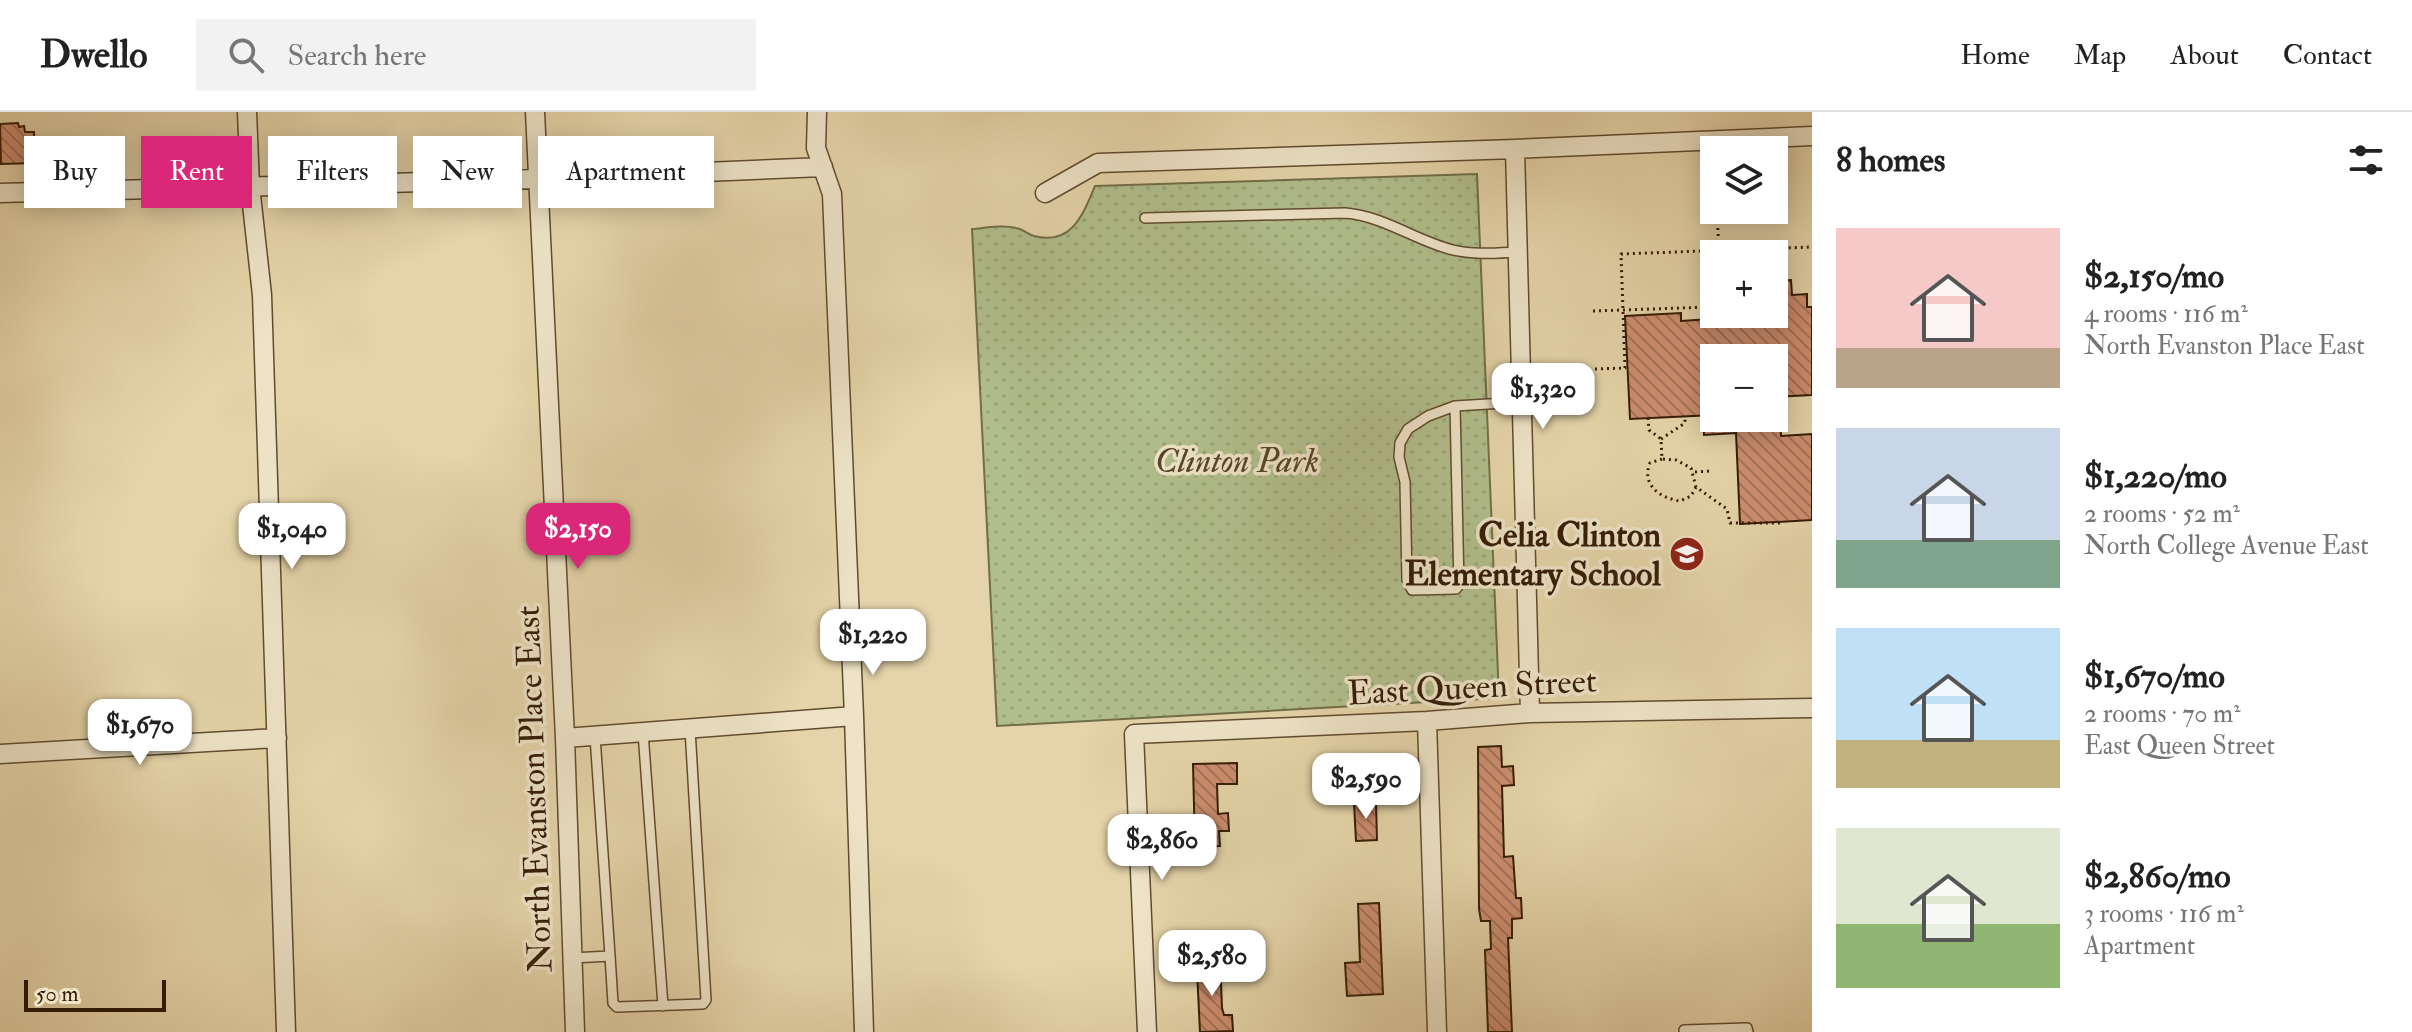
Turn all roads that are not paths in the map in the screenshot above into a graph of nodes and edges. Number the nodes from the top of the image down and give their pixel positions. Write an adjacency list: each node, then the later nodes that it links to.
1 (247, 112): 4 (street)
2 (535, 112): 7 (street, North Evanston Place East)
3 (817, 112): 8 (street)
4 (248, 136)
5 (1812, 136): 6 (street)
6 (1515, 149): 14 (street); 18 (street)
7 (538, 162)
8 (823, 167): 9 (street); 23 (street)
9 (714, 172)
10 (538, 179): 11 (street)
11 (252, 186)
12 (141, 189): 13 (street)
13 (0, 193)
14 (1045, 193)
15 (252, 204): 28 (street)
16 (540, 208): 29 (street, North Evanston Place East)
17 (1145, 218): 18 (lane)
18 (1517, 252): 19 (street)
19 (1521, 402): 20 (lane); 22 (street)
20 (1455, 406): 20 (lane)
21 (1812, 708): 22 (street, East Queen Street)
22 (1530, 713): 24 (street, East Queen Street)
23 (854, 716): 25 (street); 37 (street)
24 (1427, 721): 38 (street, East Queen Street); 39 (street)
25 (690, 729): 26 (street); 33 (lane)
26 (643, 732): 27 (street); 33 (lane)
27 (595, 736): 29 (street); 31 (lane)
28 (277, 738): 30 (street); 35 (street)
29 (565, 738): 32 (street, North Evanston Place East)
30 (0, 754)
31 (610, 956): 32 (lane); 33 (lane)
32 (572, 958): 36 (street, North Evanston Place East)
33 (663, 1006)
34 (1684, 1030): 40 (lane)
35 (286, 1032)
36 (575, 1032)
37 (864, 1032)
38 (1147, 1032)
39 (1437, 1032)
40 (1748, 1032)

